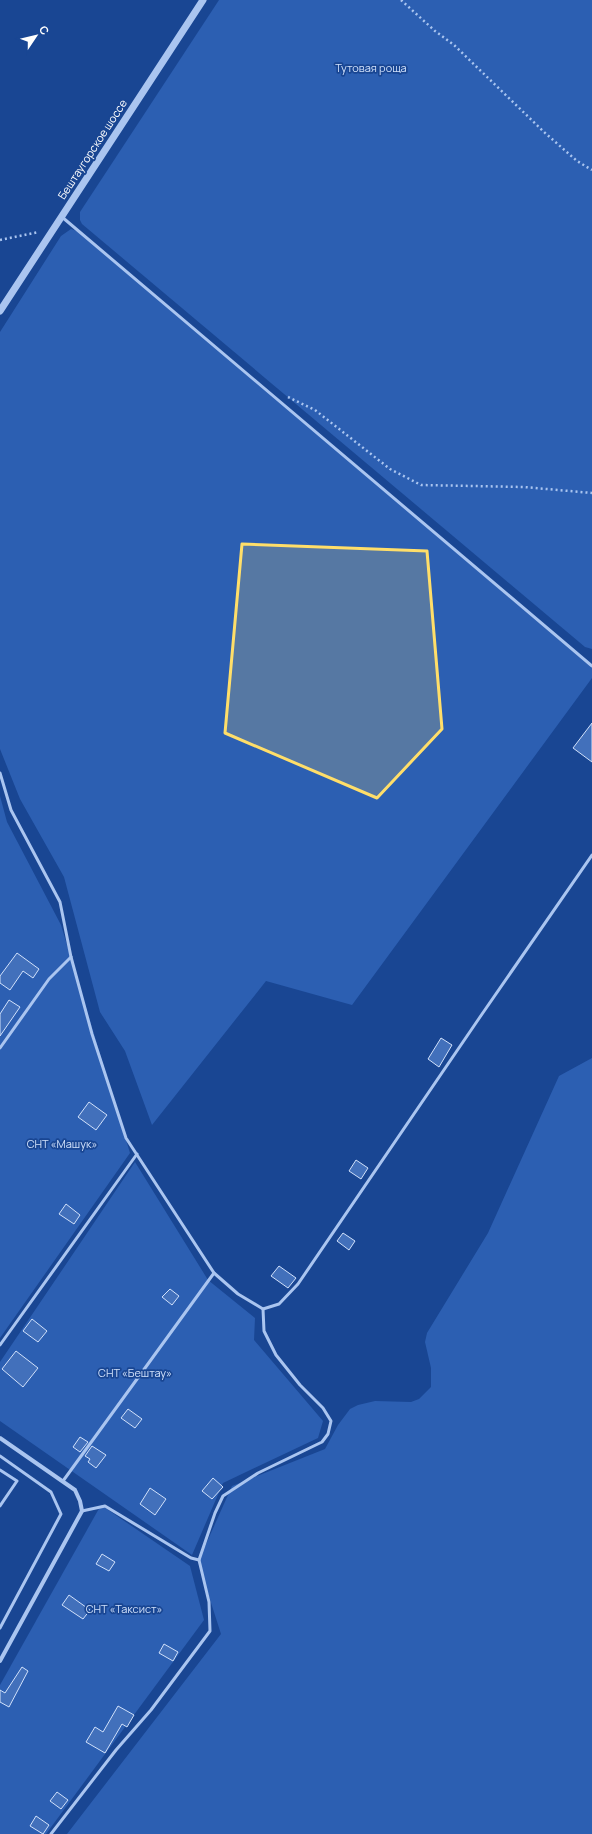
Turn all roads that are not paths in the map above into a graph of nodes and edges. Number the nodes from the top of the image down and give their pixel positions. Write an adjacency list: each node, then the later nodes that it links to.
1 (203, 0): 2 (street, Бештаугорское шоссе)
2 (62, 216): 3 (street, Бештаугорское шоссе); 4 (lane)
3 (0, 311)
4 (592, 666)
5 (0, 773): 7 (lane)
6 (592, 856): 11 (lane)
7 (71, 957): 8 (lane); 9 (lane)
8 (0, 1048)
9 (137, 1154): 10 (lane); 12 (lane)
10 (214, 1273): 11 (lane); 16 (lane)
11 (264, 1309): 19 (lane)
12 (0, 1345)
13 (0, 1438): 16 (street)
14 (0, 1456): 20 (lane)
15 (0, 1470): 17 (lane)
16 (63, 1481): 18 (street)
17 (0, 1506)
18 (82, 1511): 19 (lane); 21 (street)
19 (199, 1560): 22 (lane)
20 (0, 1628)
21 (0, 1661)
22 (51, 1834)

